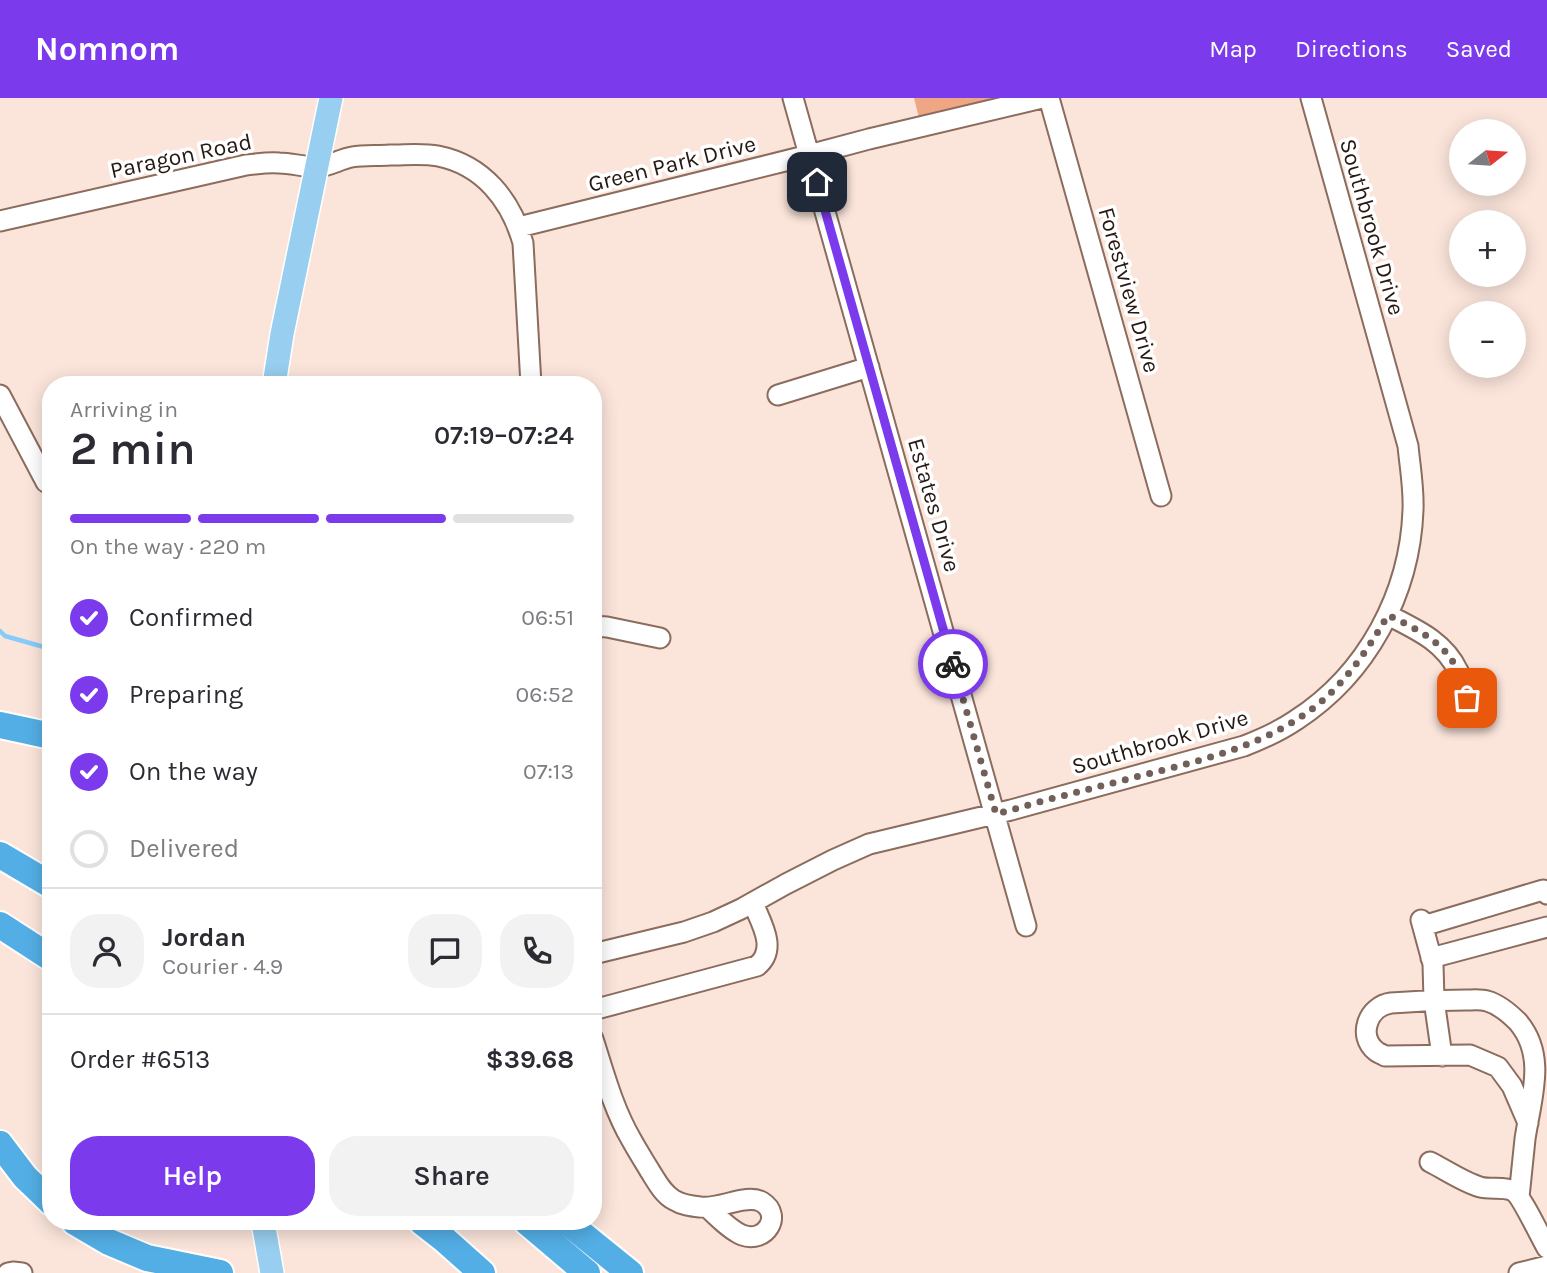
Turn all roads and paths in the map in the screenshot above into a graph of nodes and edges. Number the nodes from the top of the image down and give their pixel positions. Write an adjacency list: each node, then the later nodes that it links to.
1 (331, 98): 7 (main road)
2 (793, 98): 6 (street, Estates Drive)
3 (1042, 98): 6 (street, Green Park Drive)
4 (1049, 98): 16 (street, Forestview Drive)
5 (1311, 98): 17 (street, Southbrook Drive)
6 (809, 155): 9 (street, Green Park Drive); 10 (street, Estates Drive)
7 (318, 167): 8 (street, Paragon Road); 9 (street, Paragon Road); 11 (main road)
8 (0, 221)
9 (519, 227): 12 (street, Paragon Road)
10 (869, 367): 14 (street); 23 (street, Estates Drive)
11 (275, 376)
12 (530, 376)
13 (0, 396): 15 (street)
14 (778, 396)
15 (42, 475)
16 (1161, 496)
17 (1388, 615): 20 (street); 23 (street, Southbrook Drive)
18 (602, 627): 19 (street)
19 (660, 638)
20 (1467, 698)
21 (0, 725): 22 (highway)
22 (42, 734)
23 (996, 814): 27 (street, Southbrook Drive); 29 (street, Estates Drive)
24 (0, 855): 25 (highway)
25 (42, 880)
26 (1547, 894): 33 (street)
27 (753, 902): 32 (street, Southbrook Drive); 35 (street)
28 (0, 925): 31 (highway)
29 (1026, 926)
30 (1547, 927): 33 (street)
31 (42, 952)
32 (602, 952)
33 (1431, 958): 34 (street)
34 (1434, 1000): 36 (street); 36 (street); 38 (street)
35 (602, 1008)
36 (1442, 1056): 38 (street)
37 (602, 1066): 43 (street)
38 (1528, 1124): 42 (street)
39 (0, 1144): 41 (highway)
40 (1430, 1162): 42 (street)
41 (42, 1193)
42 (1519, 1197): 49 (street)
43 (709, 1209)
44 (89, 1230): 53 (highway)
45 (264, 1230): 54 (main road)
46 (433, 1230): 55 (highway)
47 (536, 1230): 56 (highway)
48 (577, 1230): 57 (highway)
49 (1547, 1248)
50 (1547, 1266): 58 (street)
51 (8, 1273): 52 (street)
52 (22, 1273)
53 (220, 1273)
54 (272, 1273)
55 (482, 1273)
56 (587, 1273)
57 (630, 1273)
58 (1519, 1273)

